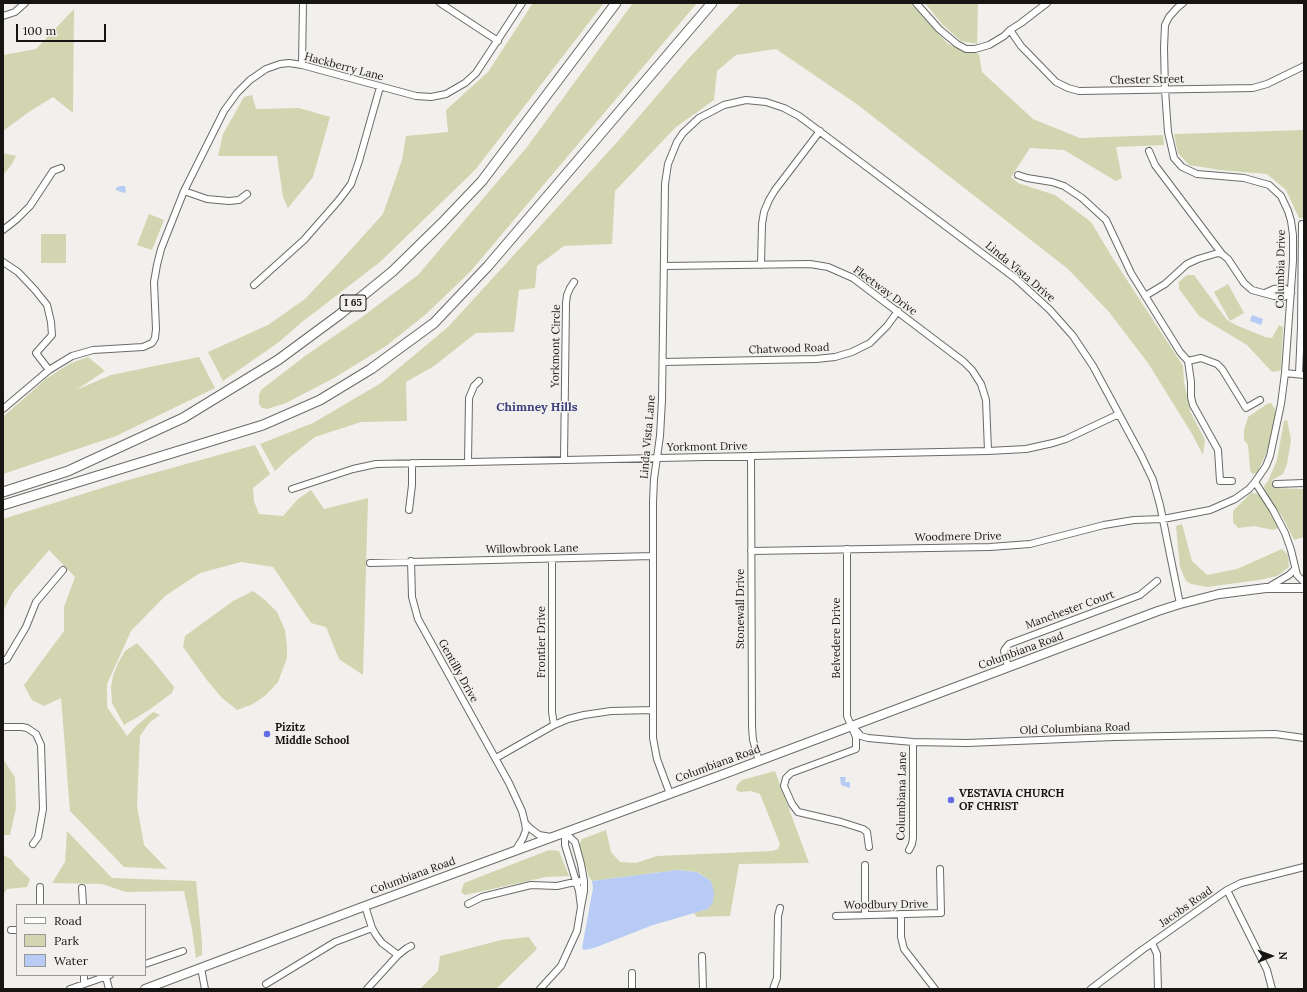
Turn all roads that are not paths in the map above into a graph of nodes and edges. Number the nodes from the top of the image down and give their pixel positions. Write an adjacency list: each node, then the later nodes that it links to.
1 (25, 3): 10 (street)
2 (303, 3): 13 (street)
3 (440, 3): 12 (street)
4 (522, 3): 12 (street, Hackberry Lane)
5 (616, 3): 55 (highway, I 65)
6 (712, 3): 56 (highway)
7 (916, 3): 11 (street)
8 (1048, 3): 11 (street)
9 (1183, 3): 16 (street, Columbia Drive)
10 (3, 16)
11 (1010, 30): 16 (street, Chester Street)
12 (498, 40): 15 (street, Hackberry Lane)
13 (302, 65): 15 (street, Hackberry Lane); 22 (street, Hackberry Lane)
14 (1304, 66): 16 (street, Chester Street)
15 (380, 87): 31 (street)
16 (1165, 90): 32 (street, Columbia Drive)
17 (724, 105): 18 (street, Linda Vista Drive); 29 (street, Linda Vista Lane)
18 (820, 131): 28 (street); 43 (street, Linda Vista Drive)
19 (1149, 151): 26 (street)
20 (61, 168): 25 (street)
21 (1018, 175): 33 (street)
22 (184, 191): 23 (street); 37 (street, Hackberry Lane)
23 (247, 194)
24 (1302, 224): 39 (street)
25 (3, 230)
26 (1222, 254): 32 (street); 33 (street)
27 (3, 262): 37 (street)
28 (761, 265): 29 (street, Fleetway Drive); 34 (street, Fleetway Drive)
29 (664, 266): 36 (street, Linda Vista Lane)
30 (574, 282): 47 (street, Yorkmont Circle)
31 (254, 285)
32 (1291, 293): 38 (street, Columbia Drive)
33 (1146, 296): 35 (street)
34 (898, 312): 36 (street, Chatwood Road); 44 (street, Fleetway Drive)
35 (1188, 361): 41 (street); 50 (street)
36 (663, 362): 46 (street, Linda Vista Lane)
37 (50, 370): 42 (street, Hackberry Lane)
38 (1285, 373): 39 (street); 51 (street, Columbia Drive)
39 (1301, 374)
40 (479, 381): 48 (street)
41 (1260, 400)
42 (3, 409)
43 (1119, 414): 44 (street, Yorkmont Drive); 58 (street, Linda Vista Drive)
44 (988, 451): 45 (street, Yorkmont Drive)
45 (751, 456): 46 (street, Yorkmont Drive); 60 (street, Stonewall Drive)
46 (658, 458): 47 (street, Yorkmont Drive); 61 (street, Linda Vista Lane)
47 (564, 460): 48 (street, Yorkmont Drive)
48 (468, 462): 49 (street, Yorkmont Drive)
49 (412, 463): 54 (street, Yorkmont Drive); 57 (street)
50 (1232, 481)
51 (1255, 482): 58 (street, Woodmere Drive); 65 (street)
52 (1304, 483): 53 (street)
53 (1276, 484)
54 (292, 489)
55 (3, 492)
56 (3, 505)
57 (409, 510)
58 (1163, 519): 59 (street, Woodmere Drive); 71 (street, Linda Vista Drive)
59 (847, 550): 60 (street, Woodmere Drive); 76 (street, Belvedere Drive)
60 (751, 551): 81 (street, Stonewall Drive)
61 (653, 556): 62 (street, Willowbrook Lane); 74 (street, Linda Vista Lane)
62 (552, 559): 63 (street, Willowbrook Lane); 75 (street, Frontier Drive)
63 (410, 561): 64 (street); 80 (street, Gentilly Drive)
64 (370, 563)
65 (1295, 569): 68 (street); 69 (street)
66 (63, 570): 72 (street)
67 (1157, 581): 73 (street, Manchester Court)
68 (1304, 582)
69 (1266, 588): 70 (main road, Columbiana Road); 71 (main road, Columbiana Road)
70 (1304, 588)
71 (1180, 604): 73 (main road, Columbiana Road)
72 (3, 661)
73 (1008, 667): 76 (main road, Columbiana Road)
74 (653, 710): 75 (street); 82 (street, Linda Vista Lane)
75 (554, 725): 80 (street)
76 (852, 726): 79 (street, Old Columbiana Road); 81 (main road, Columbiana Road); 87 (street, Belvedere Drive)
77 (3, 727): 86 (street)
78 (1304, 738): 79 (street, Old Columbiana Road)
79 (913, 742): 88 (street, Columbiana Lane)
80 (496, 758): 83 (street, Gentilly Drive)
81 (758, 761): 82 (main road, Columbiana Road)
82 (670, 794): 84 (main road, Columbiana Road)
83 (525, 823): 85 (street); 89 (street)
84 (565, 833): 85 (main road, Columbiana Road); 93 (street); 94 (street)
85 (551, 838): 89 (main road, Columbiana Road)
86 (33, 844)
87 (869, 847)
88 (909, 850)
89 (515, 851): 101 (main road, Columbiana Road)
90 (865, 864): 105 (street)
91 (1304, 867): 97 (street, Jacobs Road)
92 (940, 869): 104 (street, Woodbury Drive)
93 (584, 880): 94 (street); 102 (street)
94 (576, 882): 100 (street); 102 (street)
95 (40, 887): 98 (street)
96 (82, 888): 99 (street)
97 (1228, 890): 108 (street, Jacobs Road); 133 (street)
98 (40, 904)
99 (83, 904)
100 (468, 904)
101 (365, 906): 107 (street); 114 (main road, Columbiana Road)
102 (581, 907): 126 (street)
103 (780, 908): 129 (street)
104 (901, 914): 105 (street, Woodbury Drive); 120 (street)
105 (865, 915): 106 (street, Woodbury Drive)
106 (836, 916)
107 (372, 928): 111 (street); 119 (street)
108 (1152, 943): 131 (street, Jacobs Road); 132 (street)
109 (412, 946): 111 (street)
110 (183, 950): 113 (street)
111 (398, 955): 125 (street)
112 (702, 956): 128 (street)
113 (146, 964)
114 (201, 968): 123 (main road, Columbiana Road); 124 (street)
115 (632, 973): 127 (street)
116 (84, 976): 118 (street)
117 (108, 976): 118 (street); 122 (street)
118 (84, 984): 121 (street)
119 (266, 984)
120 (933, 987): 130 (street)
121 (70, 989)
122 (109, 989)
123 (145, 989)
124 (205, 989)
125 (368, 989)
126 (540, 989)
127 (632, 989)
128 (703, 989)
129 (773, 989)
130 (925, 989)
131 (1091, 989)
132 (1158, 989)
133 (1272, 989)

